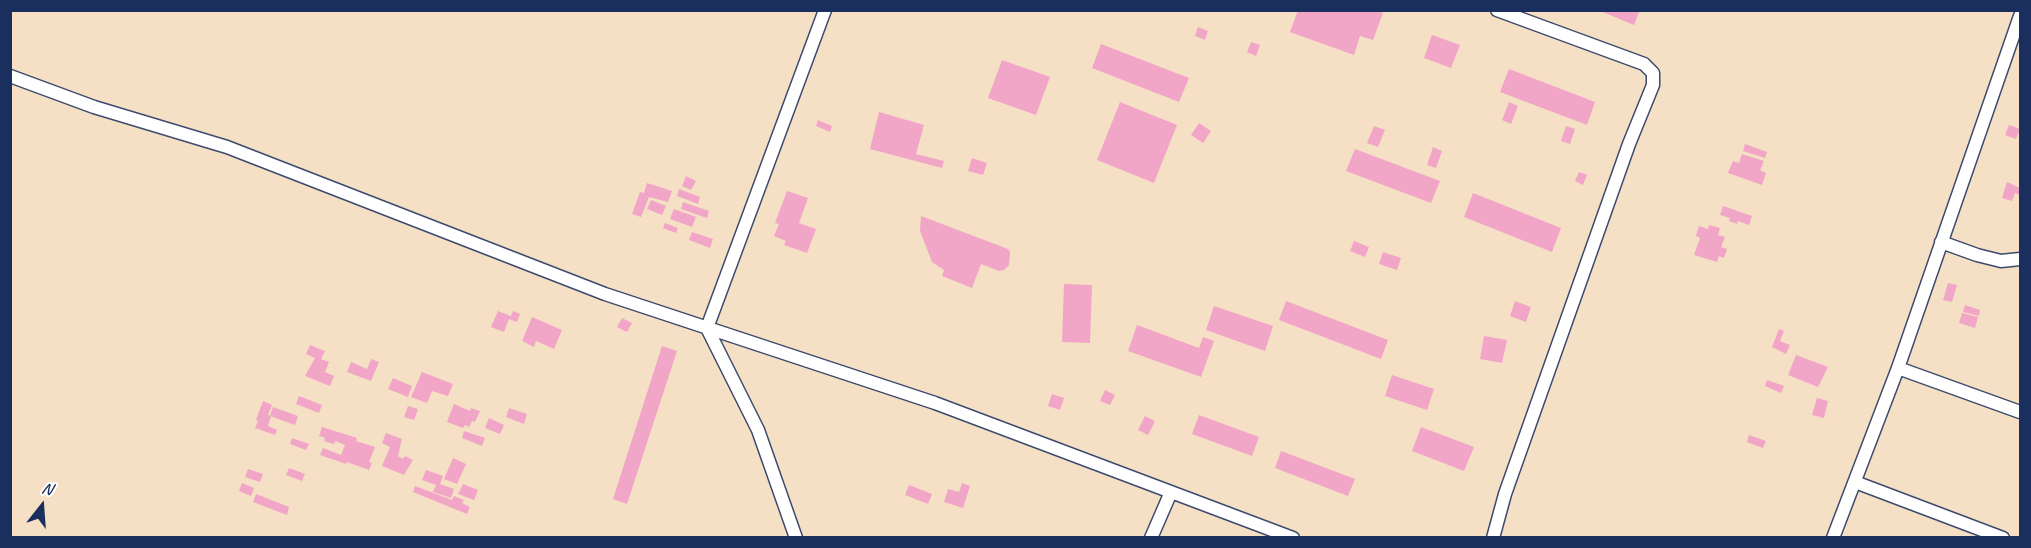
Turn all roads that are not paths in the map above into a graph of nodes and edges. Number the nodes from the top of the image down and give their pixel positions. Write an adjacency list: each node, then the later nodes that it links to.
1 (825, 10): 8 (street)
2 (1497, 10): 16 (street)
3 (2020, 16): 4 (street)
4 (2016, 40): 6 (street)
5 (10, 76): 8 (street)
6 (1941, 242): 7 (street); 9 (street)
7 (2020, 259)
8 (707, 328): 12 (street); 13 (street)
9 (1898, 368): 10 (street); 11 (street)
10 (2020, 412)
11 (1855, 482): 17 (street); 18 (street)
12 (1171, 492): 14 (street); 15 (street)
13 (796, 537)
14 (1151, 537)
15 (1293, 537)
16 (1493, 537)
17 (1833, 537)
18 (2003, 537)

